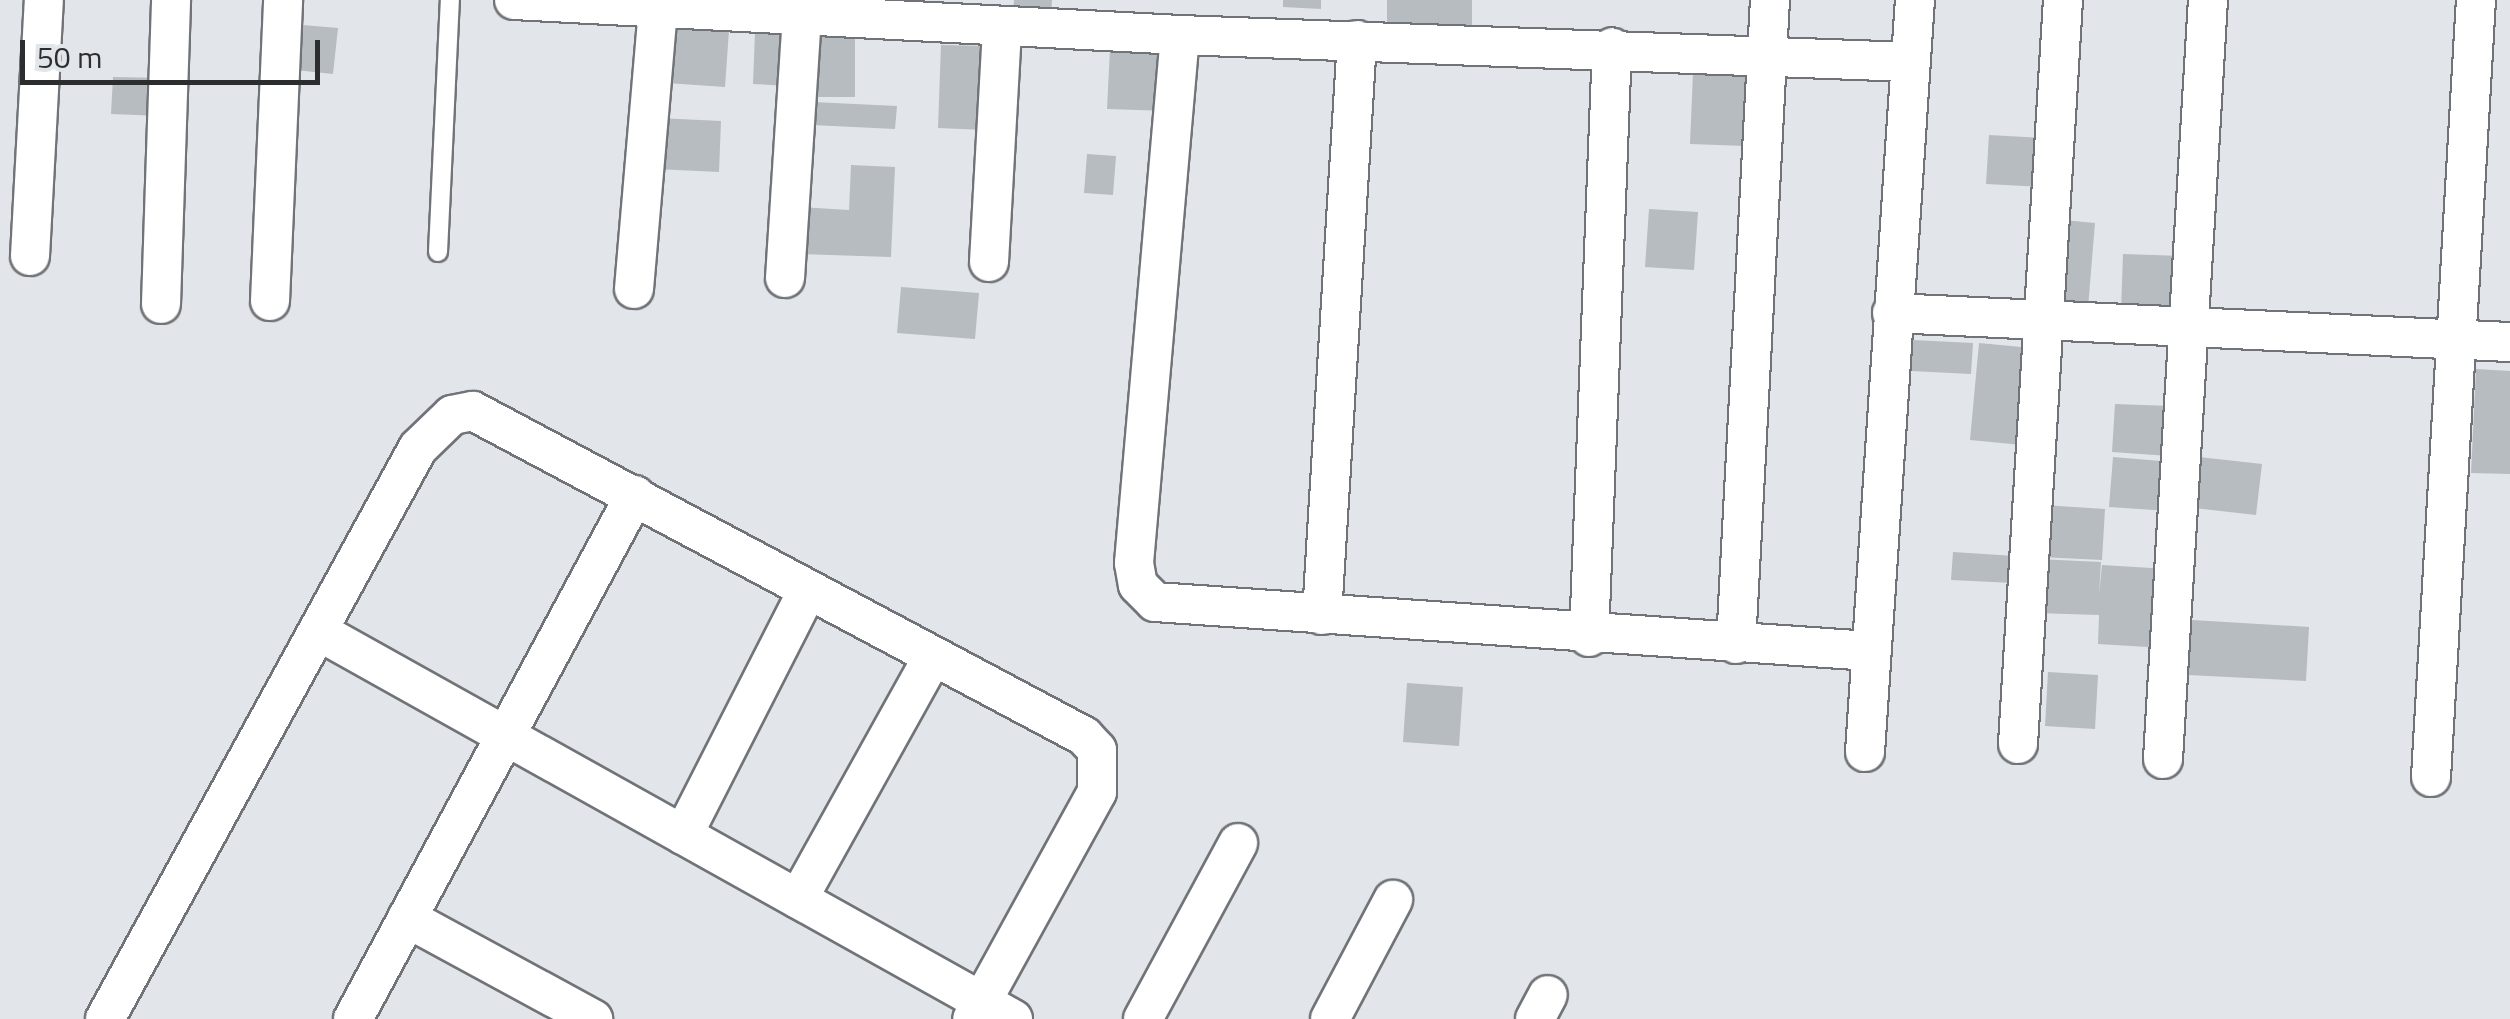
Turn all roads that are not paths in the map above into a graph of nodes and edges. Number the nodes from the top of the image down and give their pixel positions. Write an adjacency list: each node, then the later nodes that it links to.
1 (44, 0): 20 (street)
2 (171, 0): 25 (street)
3 (283, 0): 24 (street)
4 (450, 0): 19 (lane)
5 (514, 0): 11 (street)
6 (1770, 0): 17 (street)
7 (1915, 0): 18 (street)
8 (2063, 0): 27 (street)
9 (2208, 0): 28 (street)
10 (2476, 0): 29 (street)
11 (658, 8): 12 (street); 23 (street)
12 (802, 15): 13 (street); 22 (street)
13 (1002, 26): 14 (street); 21 (street)
14 (1180, 36): 15 (street); 33 (street)
15 (1357, 40): 16 (street); 33 (street)
16 (1612, 47): 17 (street); 35 (street)
17 (1767, 56): 18 (street); 36 (street)
18 (1910, 62): 26 (street)
19 (438, 252)
20 (30, 256)
21 (988, 262)
22 (785, 278)
23 (634, 290)
24 (270, 301)
25 (161, 304)
26 (1892, 314): 27 (street); 37 (street)
27 (2042, 323): 28 (street); 40 (street)
28 (2192, 332): 29 (street); 42 (street)
29 (2456, 340): 30 (street); 43 (street)
30 (2510, 342)
31 (635, 494): 32 (street); 34 (street); 39 (street)
32 (808, 590): 38 (street); 44 (street)
33 (1322, 615): 35 (street)
34 (318, 631): 39 (street); 50 (street)
35 (1589, 637): 36 (street)
36 (1736, 644): 37 (street)
37 (1870, 652): 41 (street)
38 (933, 656): 46 (street); 49 (street)
39 (505, 736): 44 (street); 48 (street)
40 (2018, 744)
41 (1865, 752)
42 (2164, 760)
43 (2431, 777)
44 (682, 835): 46 (street)
45 (1238, 843): 53 (street)
46 (798, 899): 49 (street)
47 (1393, 900): 54 (street)
48 (407, 918): 51 (street); 52 (street)
49 (989, 1013)
50 (105, 1019)
51 (352, 1019)
52 (593, 1019)
53 (1143, 1019)
54 (1330, 1019)

